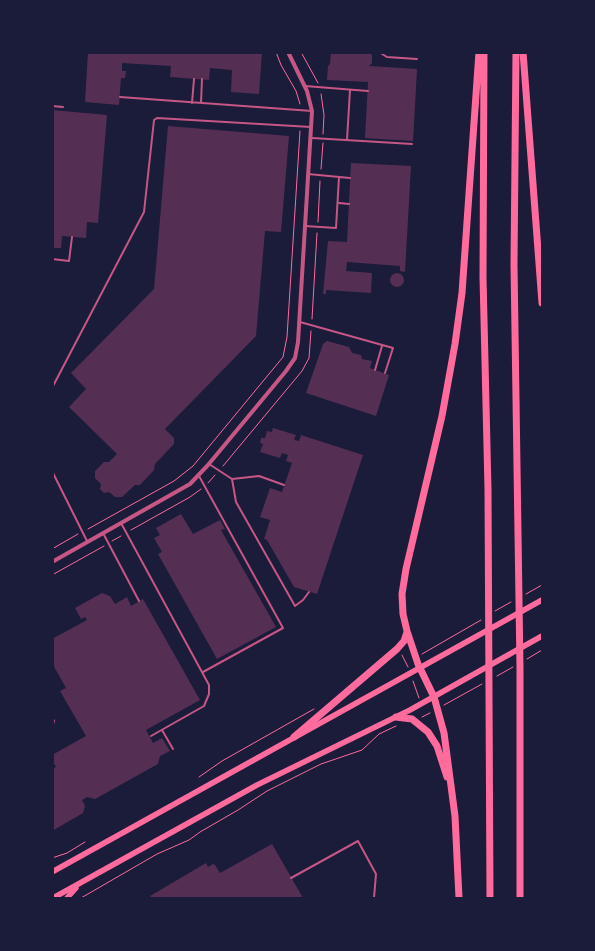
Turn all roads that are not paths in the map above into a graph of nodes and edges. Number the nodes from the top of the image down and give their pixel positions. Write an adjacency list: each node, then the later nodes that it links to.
1 (288, 52): 10 (street)
2 (379, 52): 7 (lane)
3 (479, 52): 49 (highway)
4 (484, 52): 69 (highway)
5 (516, 52): 70 (highway)
6 (523, 52): 31 (highway)
7 (417, 59)
8 (194, 79): 14 (lane)
9 (202, 79): 15 (lane)
10 (305, 86): 11 (lane); 18 (street)
11 (350, 89): 12 (lane); 21 (lane)
12 (368, 91)
13 (120, 97): 14 (lane)
14 (192, 103): 15 (lane)
15 (200, 103): 18 (lane)
16 (52, 106): 17 (lane)
17 (63, 107)
18 (312, 112): 19 (street)
19 (311, 127): 20 (street); 36 (lane)
20 (310, 138): 21 (lane); 23 (street)
21 (347, 140): 22 (lane)
22 (412, 144)
23 (308, 174): 24 (lane); 28 (street)
24 (339, 178): 25 (lane); 26 (lane)
25 (350, 178)
26 (338, 203): 27 (lane); 28 (lane)
27 (349, 204)
28 (305, 226): 32 (street)
29 (72, 237): 30 (lane)
30 (52, 259)
31 (542, 303)
32 (300, 322): 33 (lane); 37 (street)
33 (383, 345): 34 (lane); 35 (lane)
34 (375, 370)
35 (385, 373)
36 (52, 388)
37 (209, 464): 39 (street); 40 (lane)
38 (52, 471): 44 (lane)
39 (199, 476): 42 (street); 52 (lane)
40 (232, 479): 41 (lane); 46 (lane)
41 (284, 485)
42 (121, 523): 43 (street); 52 (lane)
43 (103, 533): 44 (street); 48 (lane)
44 (88, 542): 45 (street)
45 (52, 562)
46 (309, 592)
47 (542, 600): 51 (main road)
48 (139, 601)
49 (407, 631): 51 (highway); 59 (highway)
50 (542, 636): 53 (main road)
51 (421, 669): 53 (highway); 59 (main road)
52 (203, 672): 57 (lane)
53 (434, 697): 54 (main road); 61 (highway)
54 (396, 717): 61 (highway); 64 (main road)
55 (52, 718): 56 (lane)
56 (52, 727)
57 (162, 730): 58 (lane); 60 (lane)
58 (151, 736)
59 (294, 737): 62 (main road)
60 (174, 749)
61 (452, 791): 68 (highway)
62 (52, 872)
63 (291, 878): 67 (lane)
64 (79, 884): 65 (main road); 66 (main road)
65 (53, 898)
66 (67, 898)
67 (374, 898)
68 (459, 898)
69 (490, 898)
70 (520, 898)

